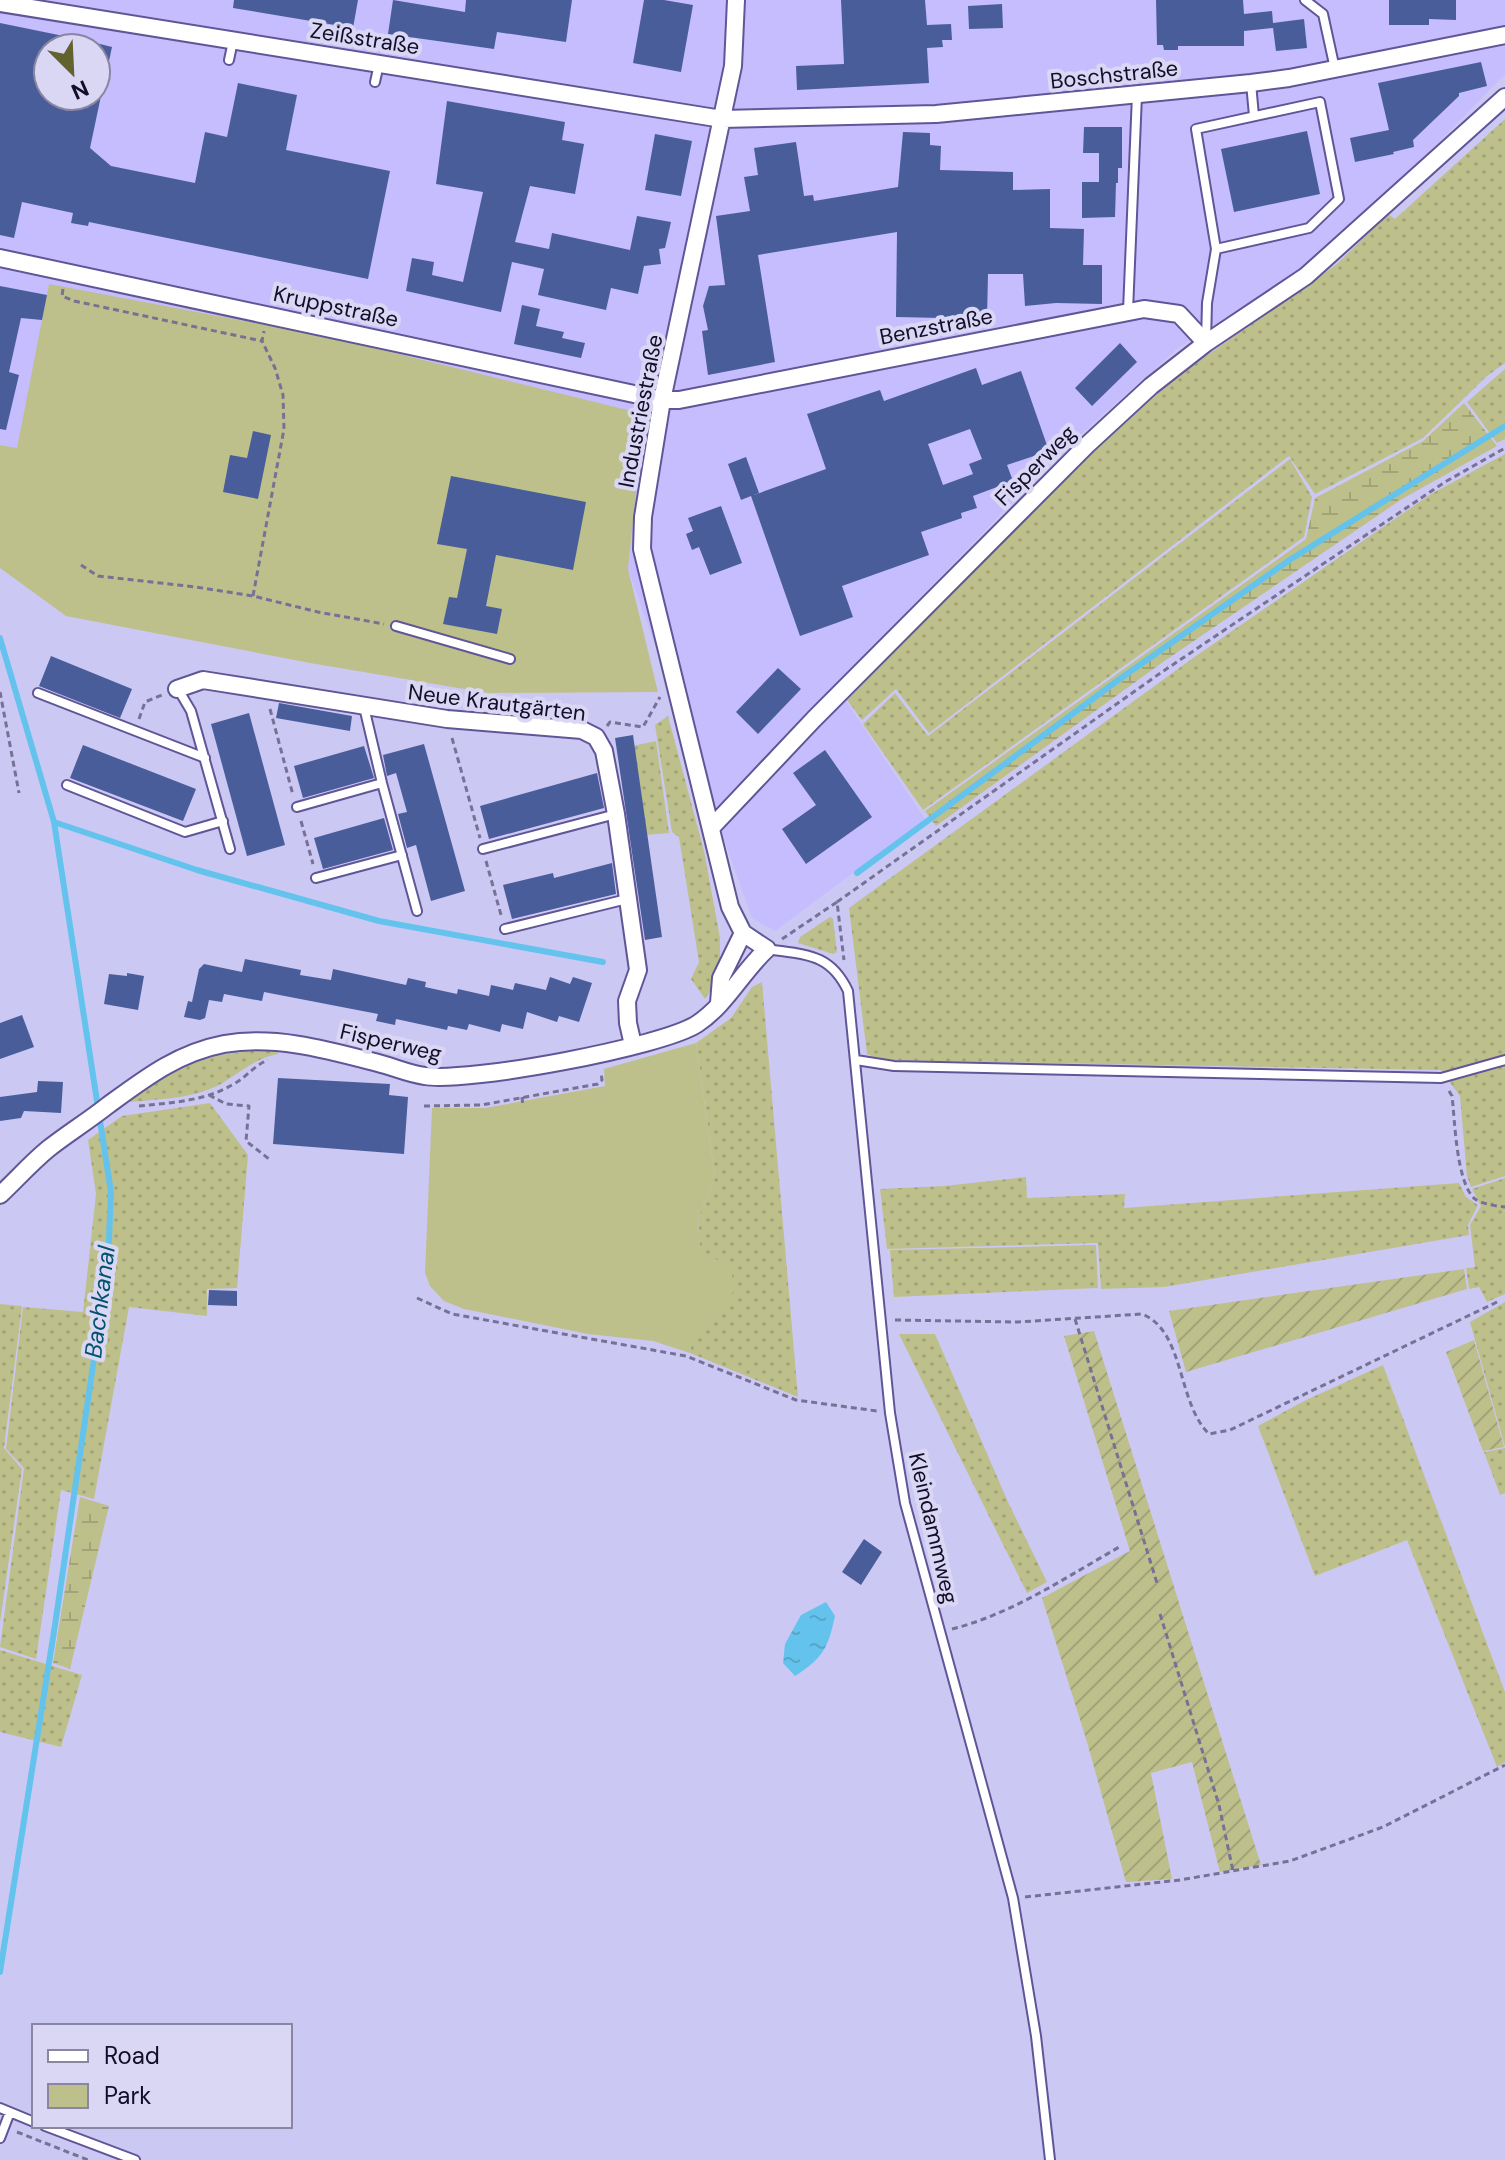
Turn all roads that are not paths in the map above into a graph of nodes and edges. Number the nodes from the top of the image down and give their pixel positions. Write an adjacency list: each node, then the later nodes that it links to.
1 (736, 0): 14 (street, Industriestraße)
2 (1305, 0): 8 (lane)
3 (0, 3): 5 (street, Zeißstraße)
4 (1505, 35): 8 (street, Boschstraße)
5 (233, 40): 6 (lane); 7 (street, Zeißstraße)
6 (229, 60)
7 (379, 62): 9 (lane); 14 (street, Zeißstraße)
8 (1335, 69): 10 (street, Boschstraße)
9 (375, 82)
10 (1251, 83): 11 (street, Boschstraße); 13 (lane)
11 (1137, 94): 14 (street, Boschstraße); 17 (lane)
12 (1505, 97): 18 (street, Fisperweg)
13 (1254, 116): 15 (lane); 15 (lane)
14 (722, 119): 19 (street, Industriestraße)
15 (1216, 249): 18 (lane)
16 (0, 258): 19 (street, Kruppstraße)
17 (1128, 311): 18 (street, Benzstraße); 19 (street, Benzstraße)
18 (1206, 343): 31 (street, Fisperweg)
19 (662, 400): 31 (street, Industriestraße)
20 (396, 626): 21 (lane)
21 (510, 659)
22 (177, 689): 24 (street, Neue Krautgärten); 25 (lane)
23 (38, 693): 25 (lane)
24 (364, 707): 26 (lane); 29 (street, Neue Krautgärten)
25 (205, 758): 30 (lane)
26 (382, 783): 28 (lane); 34 (lane)
27 (67, 785): 30 (lane)
28 (297, 807)
29 (616, 814): 33 (lane); 36 (street, Neue Krautgärten)
30 (223, 821): 32 (lane)
31 (711, 828): 39 (street)
32 (230, 849)
33 (483, 849)
34 (402, 855): 35 (lane); 37 (lane)
35 (316, 878)
36 (628, 898): 38 (lane); 42 (street, Neue Krautgärten)
37 (417, 911)
38 (505, 929)
39 (743, 933): 40 (street); 41 (street)
40 (767, 949): 41 (street, Fisperweg); 43 (lane, Kleindammweg)
41 (719, 1003): 42 (street, Fisperweg)
42 (633, 1045): 45 (street, Fisperweg)
43 (856, 1060): 44 (lane); 52 (lane, Kleindammweg)
44 (1505, 1060)
45 (0, 1195)
46 (0, 2108): 47 (lane)
47 (10, 2112): 48 (lane); 50 (lane)
48 (32, 2121)
49 (50, 2128): 51 (lane)
50 (0, 2138)
51 (135, 2160)
52 (1050, 2160)

